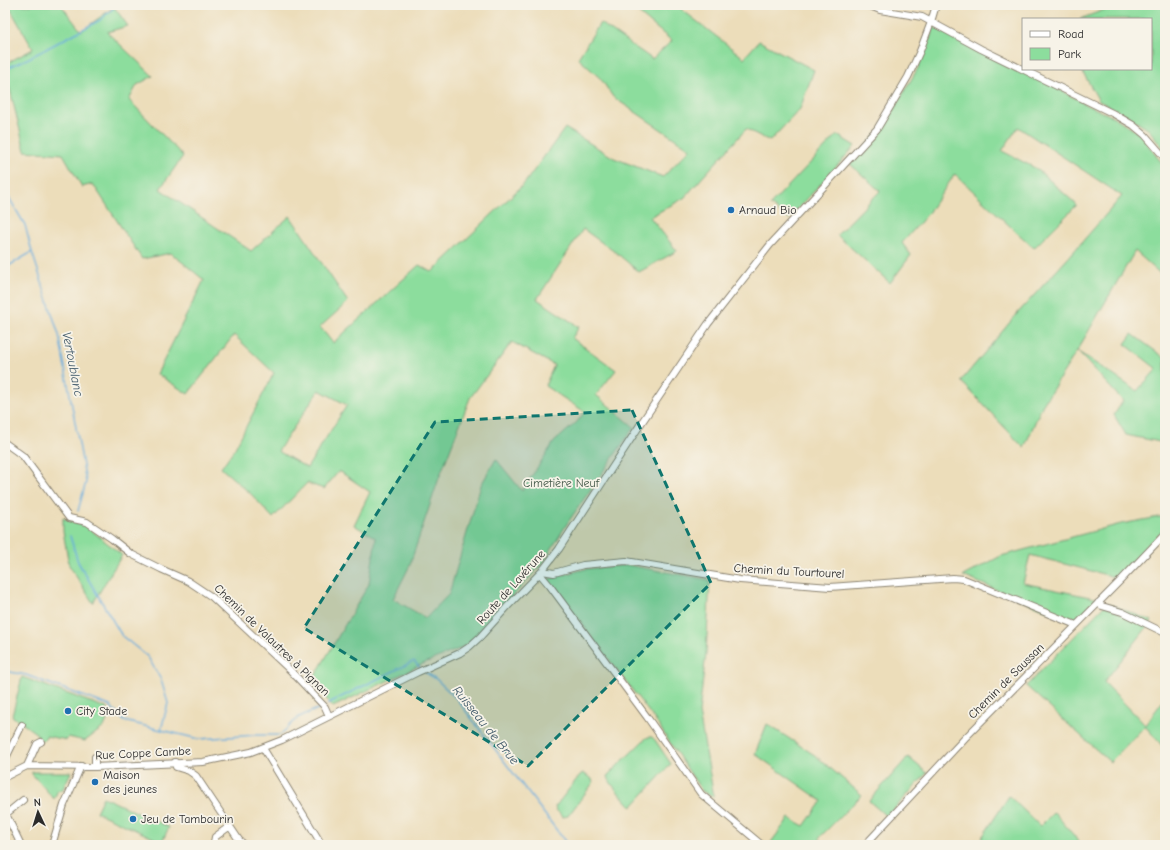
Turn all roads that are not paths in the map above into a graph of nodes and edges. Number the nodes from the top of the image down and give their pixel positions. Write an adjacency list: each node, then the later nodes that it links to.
1 (868, 5): 3 (street)
2 (936, 5): 3 (street, Route de Lavérune)
3 (931, 22): 4 (street); 9 (street, Route de Lavérune)
4 (1022, 69)
5 (1024, 70): 6 (street)
6 (1165, 158)
7 (5, 443): 13 (street, Chemin de Valautres à Pignan)
8 (1165, 534): 10 (street, Chemin de Saussan)
9 (541, 572): 11 (street, Chemin du Tourtourel); 13 (street, Route de Lavérune); 35 (street)
10 (1098, 603): 11 (street, Chemin de Saussan); 12 (street)
11 (1076, 625): 36 (street, Chemin de Saussan)
12 (1165, 633)
13 (329, 716): 15 (street, Route de Lavérune)
14 (22, 726): 19 (street)
15 (282, 740): 17 (street, Rue Coppe Cambe)
16 (41, 742): 21 (street)
17 (263, 748): 20 (street, Rue Coppe Cambe); 34 (street)
18 (95, 757): 23 (street)
19 (5, 760)
20 (175, 762): 23 (street, Rue Coppe Cambe); 28 (street)
21 (27, 766): 22 (street, Rue Coppe Cambe); 24 (street, Rue Coppe Cambe)
22 (81, 766): 23 (street, Rue Coppe Cambe); 32 (street)
23 (95, 766)
24 (5, 777)
25 (23, 800): 26 (street)
26 (5, 813): 27 (street)
27 (11, 826): 29 (street); 31 (street)
28 (230, 826): 30 (street); 33 (street)
29 (5, 830)
30 (214, 842)
31 (21, 845)
32 (52, 845)
33 (245, 845)
34 (322, 845)
35 (762, 845)
36 (865, 845)

